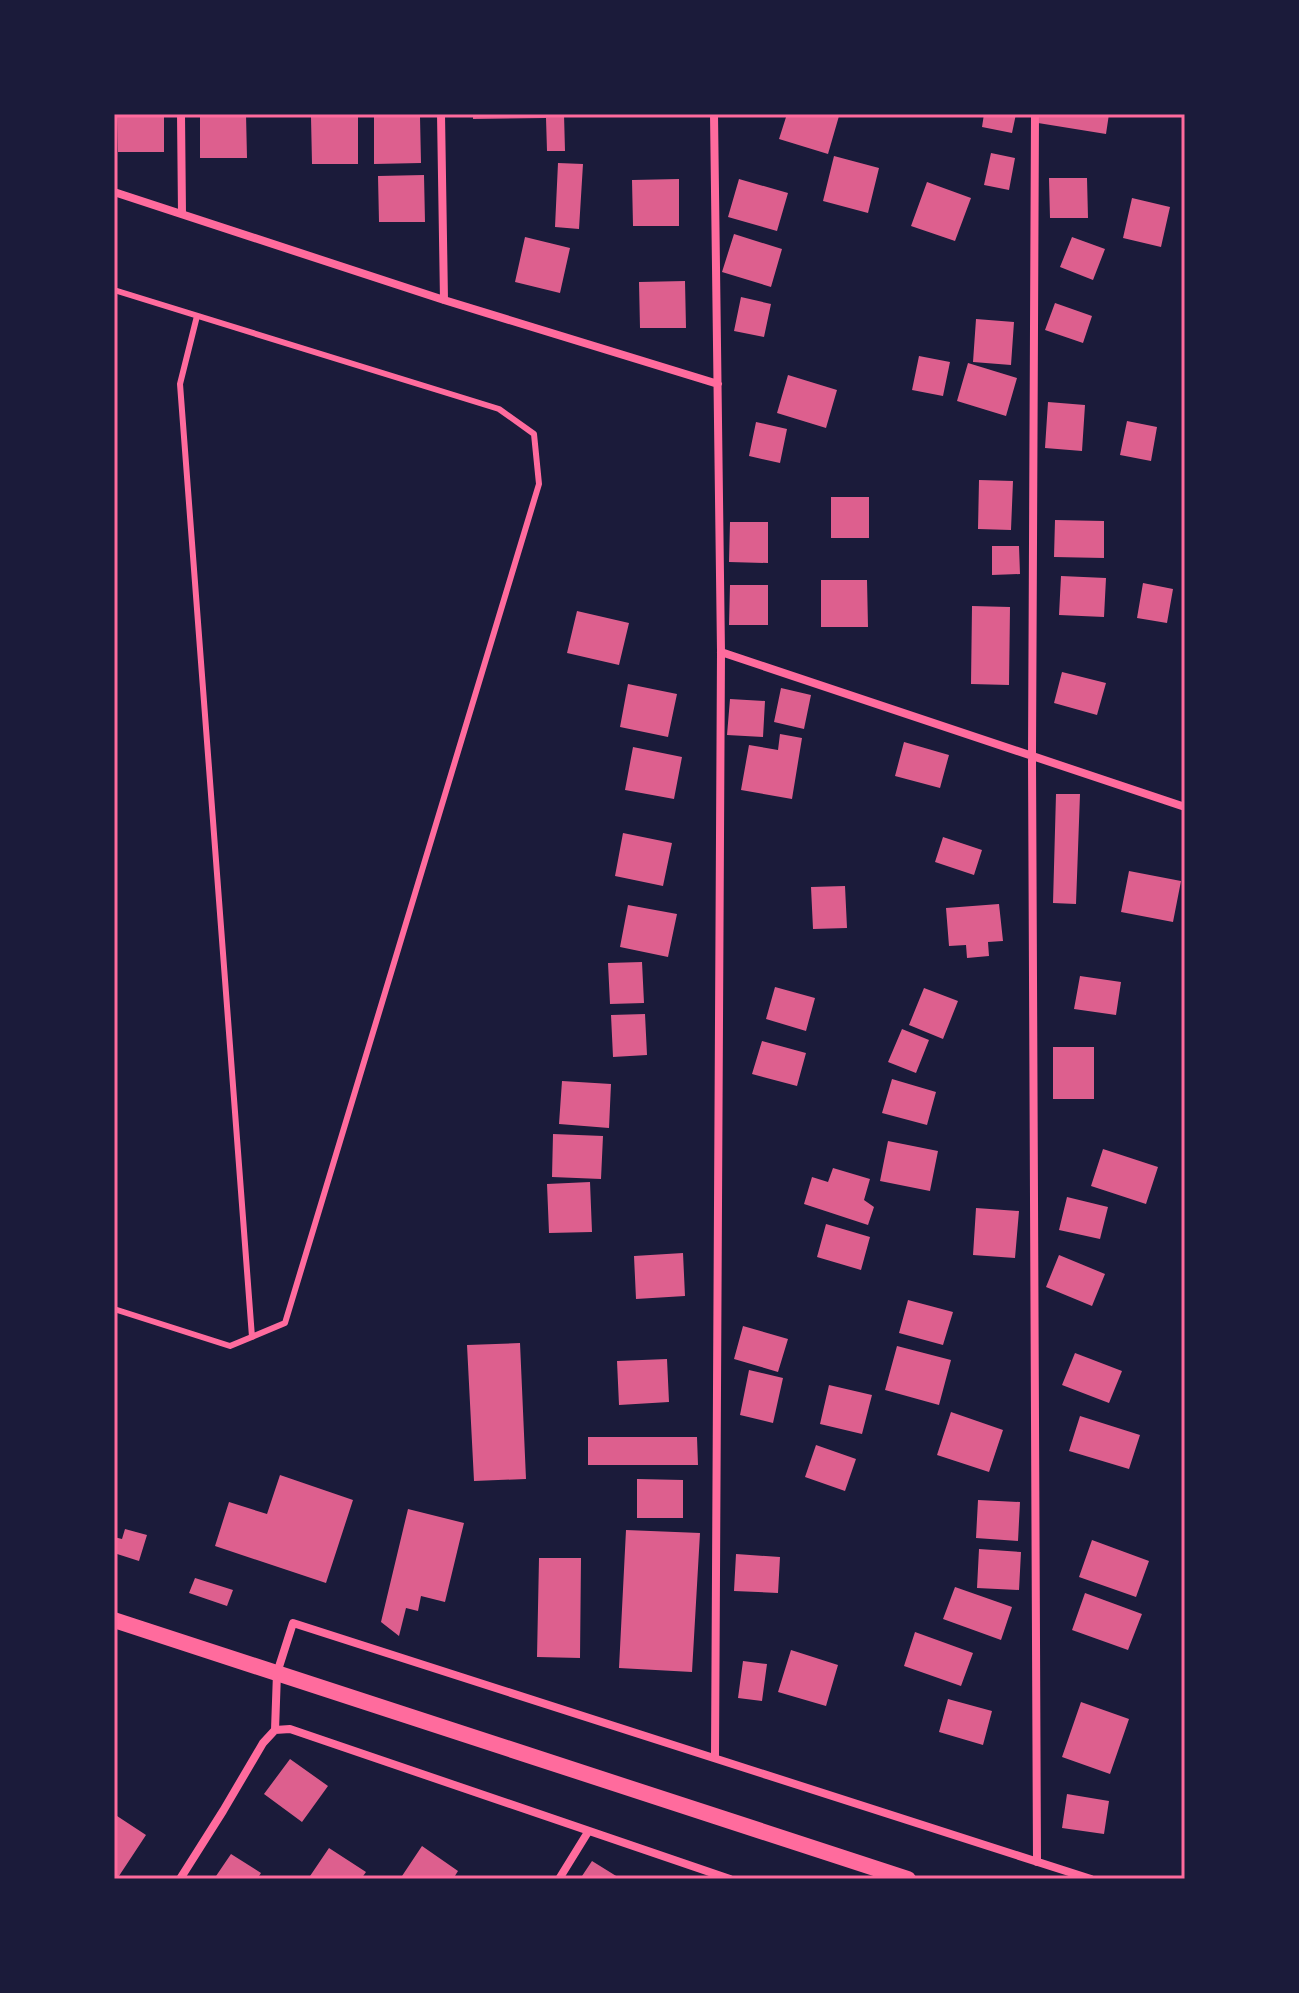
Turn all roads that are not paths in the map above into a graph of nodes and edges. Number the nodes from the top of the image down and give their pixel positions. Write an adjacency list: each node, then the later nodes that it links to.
1 (181, 114): 6 (street)
2 (441, 114): 8 (street)
3 (714, 114): 10 (street)
4 (1035, 114): 12 (street)
5 (114, 192): 6 (street)
6 (182, 214): 8 (street)
7 (114, 290): 9 (lane)
8 (444, 300): 10 (street)
9 (197, 316): 15 (lane); 15 (lane)
10 (718, 384): 11 (street)
11 (721, 652): 12 (street); 19 (street)
12 (1032, 757): 13 (street); 21 (street)
13 (1185, 807)
14 (114, 1309): 15 (lane)
15 (252, 1337)
16 (114, 1620): 17 (main road)
17 (277, 1673): 18 (street); 19 (street); 25 (main road)
18 (275, 1730): 20 (street); 22 (street)
19 (715, 1758): 21 (street)
20 (588, 1832): 23 (street); 24 (street)
21 (1037, 1862): 26 (street)
22 (180, 1879)
23 (559, 1879)
24 (730, 1879)
25 (908, 1879)
26 (1091, 1879)

